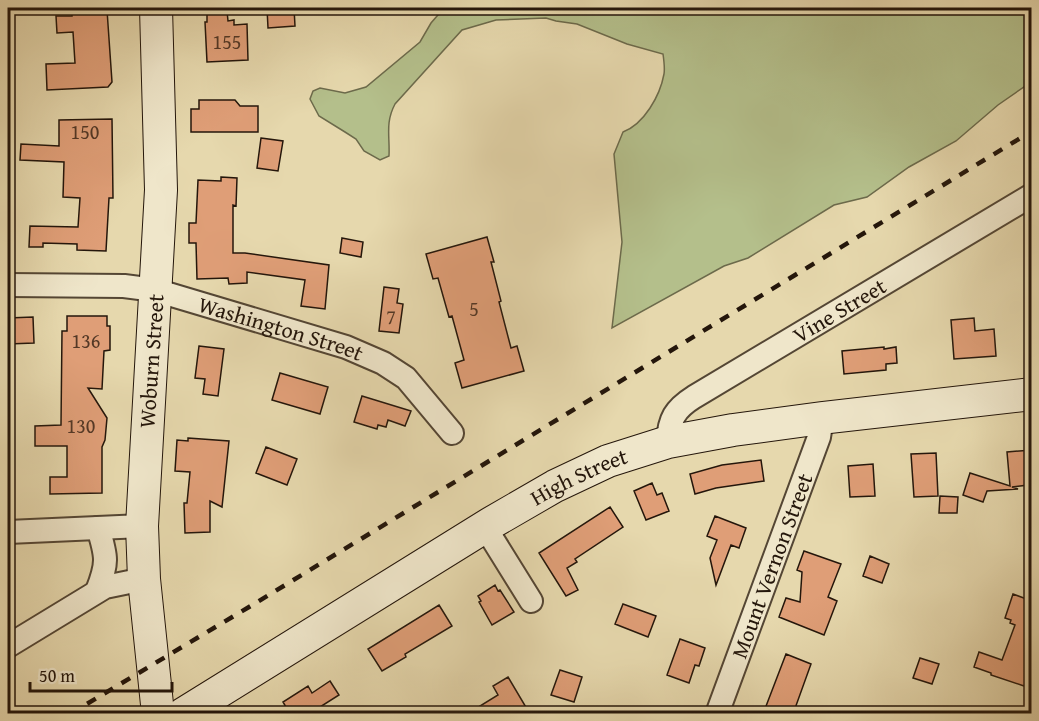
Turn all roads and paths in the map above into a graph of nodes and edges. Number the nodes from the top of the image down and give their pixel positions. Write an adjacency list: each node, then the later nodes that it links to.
1 (156, 8): 4 (street, Woburn Street)
2 (1032, 195): 8 (street, Vine Street)
3 (8, 285): 4 (street, Washington Street)
4 (155, 290): 7 (street, Washington Street); 9 (street, Woburn Street)
5 (1032, 394): 6 (street, High Street)
6 (822, 418): 8 (street, High Street); 19 (street, Mount Vernon Street)
7 (452, 433)
8 (668, 442): 10 (street, High Street)
9 (142, 526): 11 (street); 13 (street, Woburn Street)
10 (485, 527): 15 (street); 18 (street, High Street)
11 (98, 528): 12 (street); 14 (street)
12 (8, 532)
13 (144, 579): 14 (street); 17 (street, Woburn Street)
14 (97, 591): 16 (street)
15 (531, 601)
16 (8, 646)
17 (158, 714)
18 (183, 714)
19 (717, 714)

